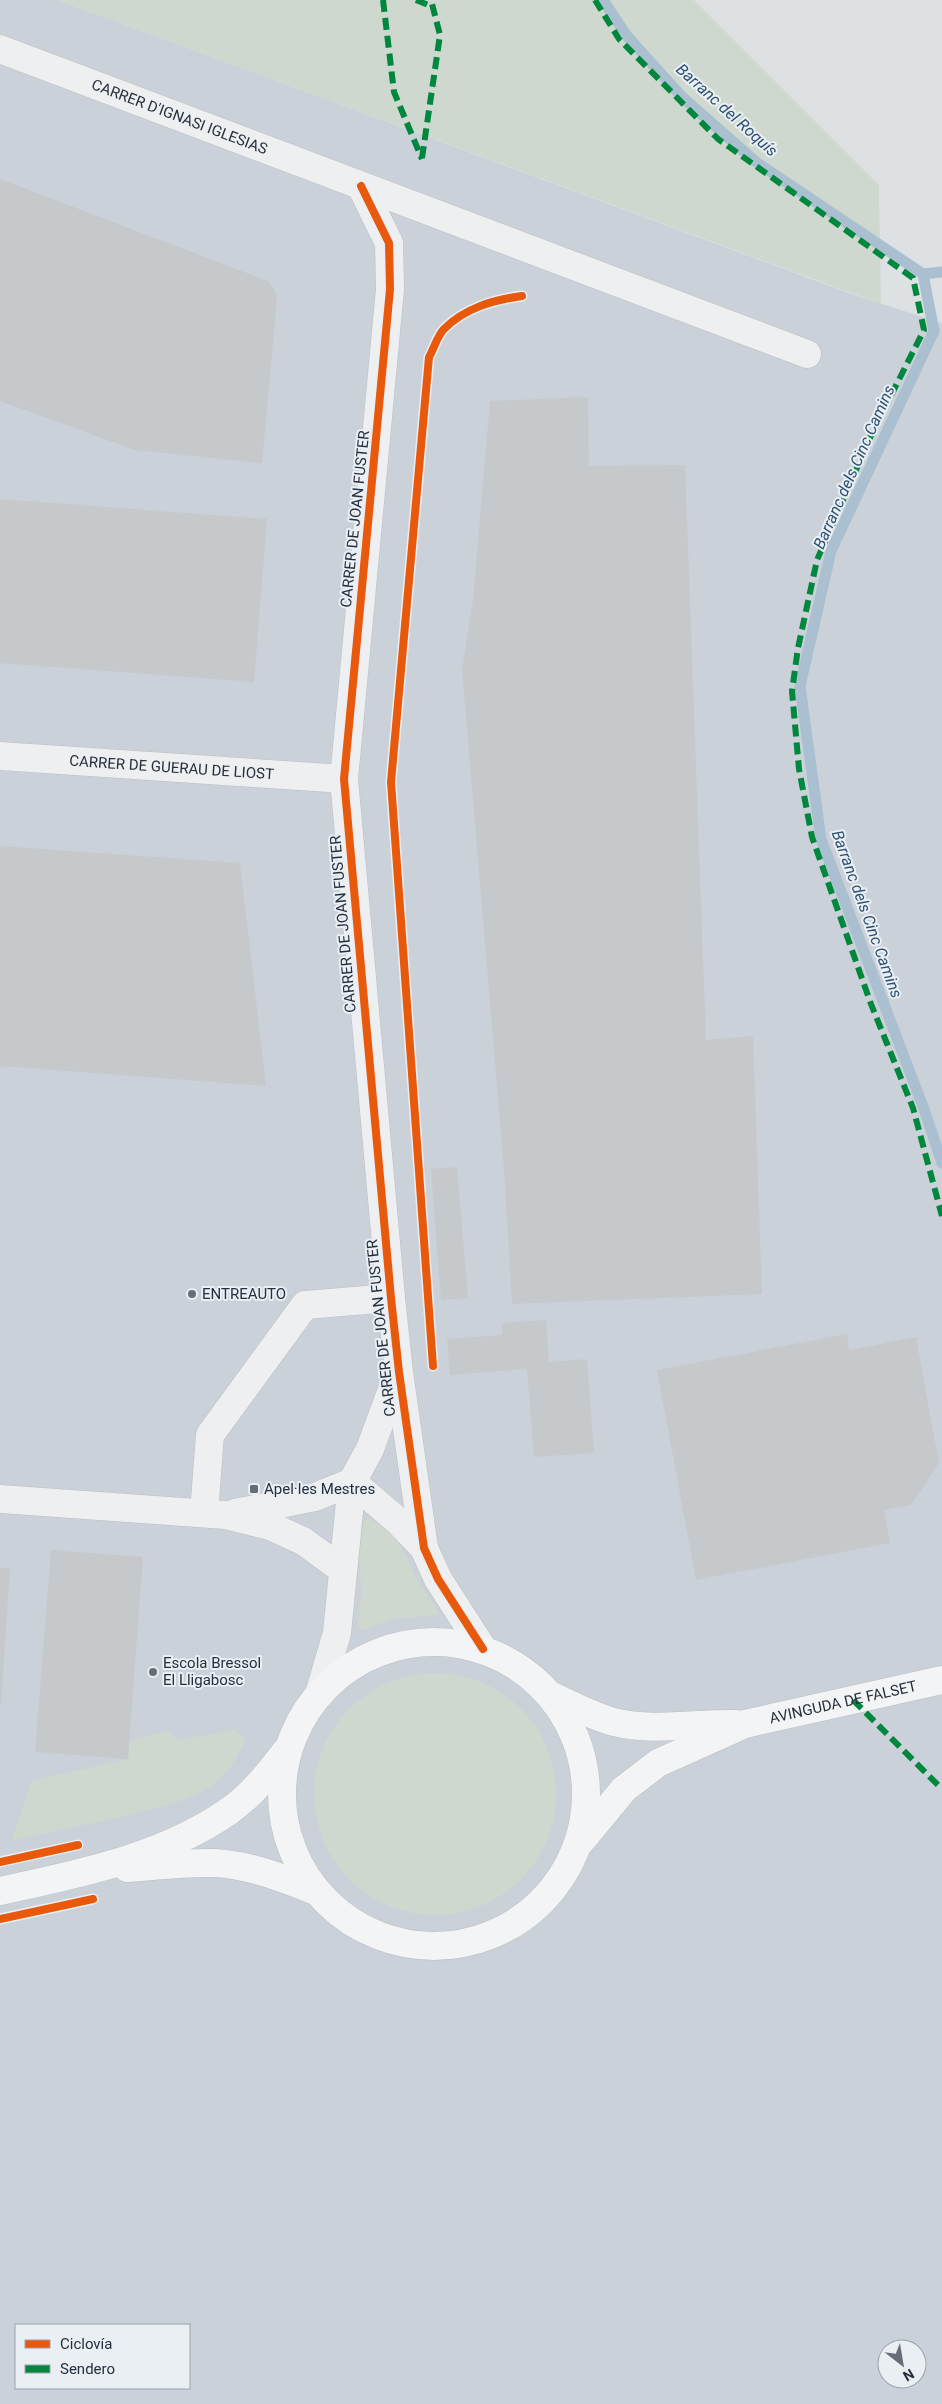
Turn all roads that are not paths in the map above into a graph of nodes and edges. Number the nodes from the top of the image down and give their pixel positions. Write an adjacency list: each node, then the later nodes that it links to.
1 (0, 49): 2 (street, CARRER D'IGNASI IGLESIAS)
2 (361, 186): 3 (street, CARRER D'IGNASI IGLESIAS); 5 (street, CARRER DE JOAN FUSTER)
3 (807, 354)
4 (0, 756): 5 (street, CARRER DE GUERAU DE LIOST)
5 (344, 779): 6 (street, CARRER DE JOAN FUSTER)
6 (390, 1298): 7 (street, CARRER DE JOAN FUSTER); 10 (street)
7 (398, 1372): 8 (street, CARRER DE JOAN FUSTER); 11 (street, CARRER DE JOAN FUSTER)
8 (352, 1482): 10 (street); 11 (street, CARRER DE JOAN FUSTER); 12 (street, CARRER DE JOAN FUSTER)
9 (0, 1499): 10 (street)
10 (215, 1514): 12 (street)
11 (424, 1548): 13 (street, CARRER DE JOAN FUSTER)
12 (343, 1570): 15 (street, CARRER DE JOAN FUSTER)
13 (483, 1649): 15 (main road); 16 (main road)
14 (942, 1680): 17 (main road, AVINGUDA DE FALSET)
15 (320, 1691): 18 (main road)
16 (548, 1694): 17 (main road); 19 (main road)
17 (745, 1724): 19 (main road)
18 (291, 1743): 20 (main road); 22 (main road)
19 (576, 1848): 22 (main road)
20 (86, 1872): 21 (main road); 22 (main road)
21 (0, 1890)
22 (318, 1892)

